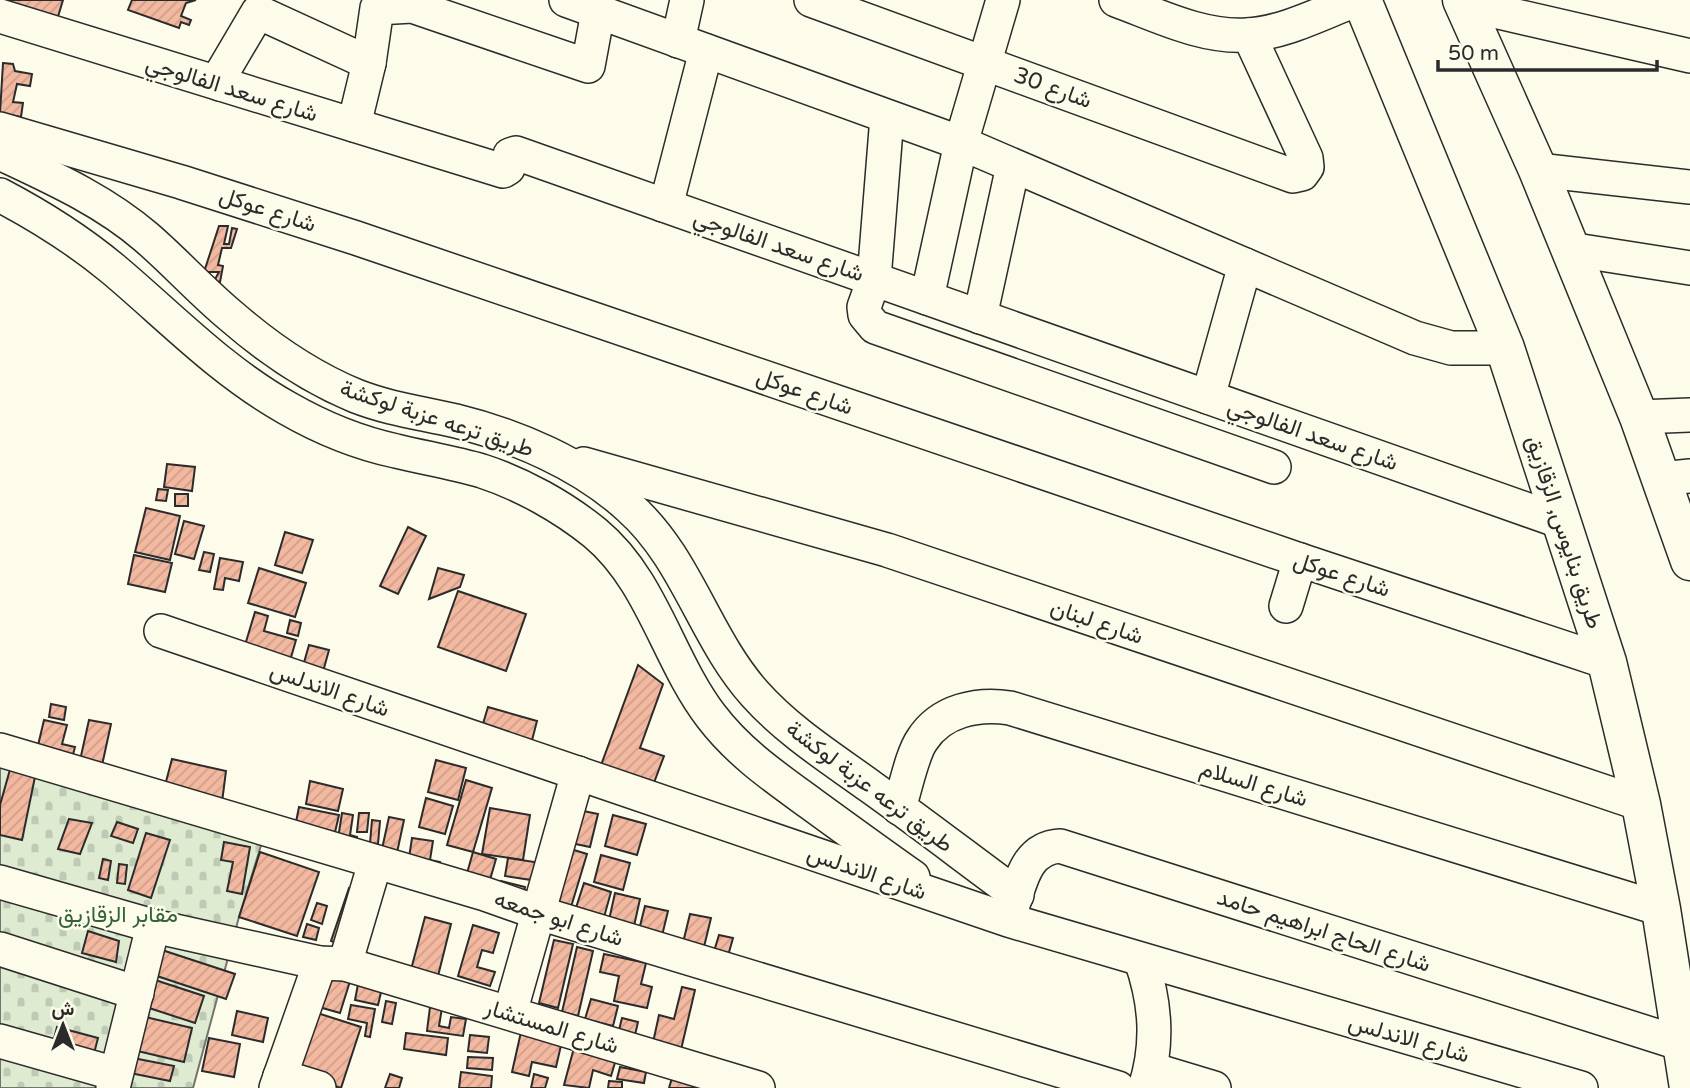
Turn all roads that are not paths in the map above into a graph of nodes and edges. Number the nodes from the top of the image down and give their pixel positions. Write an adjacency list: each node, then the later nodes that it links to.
1 (565, 0): 9 (street)
2 (687, 0): 12 (street)
3 (811, 0): 15 (street, شارع 30)
4 (1003, 0): 15 (street)
5 (1116, 0): 11 (street)
6 (1356, 0): 11 (street)
7 (1362, 0): 33 (main road, طريق بنايوس, الزقازيق)
8 (1463, 2): 13 (street); 23 (main road)
9 (598, 12): 12 (street); 14 (street)
10 (0, 16): 16 (street, شارع سعد الفالوجي)
11 (1249, 35): 15 (street, شارع 30)
12 (692, 46): 17 (street); 26 (street)
13 (1690, 56)
14 (369, 62): 16 (street); 18 (street)
15 (985, 62): 20 (street)
16 (220, 84): 18 (street, شارع سعد الفالوجي)
17 (887, 117): 20 (street); 30 (street)
18 (354, 125): 26 (street, شارع سعد الفالوجي)
19 (0, 129): 41 (street, شارع عوكل)
20 (961, 143): 22 (street); 31 (street)
21 (0, 153): 37 (street, طريق ترعه عزبة لوكشة)
22 (1013, 166): 28 (street); 32 (street)
23 (1538, 170): 24 (street); 27 (main road)
24 (1690, 187)
25 (0, 195): 52 (street, طريق ترعه عزبة لوكشة)
26 (663, 205): 30 (street, شارع سعد الفالوجي)
27 (1569, 249): 29 (street); 36 (main road)
28 (1245, 265): 33 (street); 34 (street)
29 (1690, 268)
30 (874, 279): 31 (street, شارع سعد الفالوجي); 38 (street)
31 (927, 298): 32 (street, شارع سعد الفالوجي)
32 (980, 317): 34 (street, شارع سعد الفالوجي)
33 (1505, 348): 40 (main road, طريق بنايوس, الزقازيق)
34 (1208, 397): 40 (street, شارع سعد الفالوجي)
35 (1690, 415): 36 (street)
36 (1639, 417): 39 (main road)
37 (547, 454): 48 (street, شارع لبنان); 49 (street, طريق ترعه عزبة لوكشة)
38 (1274, 467)
39 (1675, 478): 42 (main road)
40 (1562, 522): 45 (main road, طريق بنايوس, الزقازيق)
41 (1300, 560): 43 (street); 45 (street, شارع عوكل)
42 (1690, 561)
43 (1286, 606)
44 (161, 631): 47 (street, شارع الاندلس)
45 (1607, 662): 48 (main road, طريق بنايوس, الزقازيق)
46 (0, 750): 50 (street, شارع ابو جمعه)
47 (578, 774): 52 (street, شارع الاندلس); 55 (street)
48 (1641, 804): 54 (main road, طريق بنايوس, الزقازيق)
49 (900, 807): 53 (street, طريق ترعه عزبة لوكشة); 54 (street, شارع السلام)
50 (374, 863): 55 (street, شارع ابو جمعه); 59 (street)
51 (0, 882): 56 (street, شارع المستشار)
52 (940, 897): 53 (street, شارع الاندلس)
53 (1012, 907): 58 (street, شارع الاندلس); 63 (street, شارع الحاج ابراهيم حامد)
54 (1661, 909): 63 (main road, طريق بنايوس, الزقازيق)
55 (539, 913): 61 (street); 69 (street, شارع ابو جمعه)
56 (153, 926): 59 (street, شارع المستشار); 60 (street)
57 (0, 949): 60 (street)
58 (1141, 960): 64 (street); 71 (street, شارع الاندلس)
59 (332, 964): 61 (street, شارع المستشار); 66 (street)
60 (137, 993): 65 (street)
61 (510, 1013): 68 (street, شارع المستشار)
62 (0, 1041): 65 (street)
63 (1682, 1044): 72 (main road, طريق بنايوس, الزقازيق)
64 (1148, 1078): 70 (street)
65 (114, 1081)
66 (278, 1082): 67 (street)
67 (318, 1088)
68 (758, 1088)
69 (1118, 1088)
70 (1214, 1088)
71 (1581, 1088)
72 (1689, 1088)

